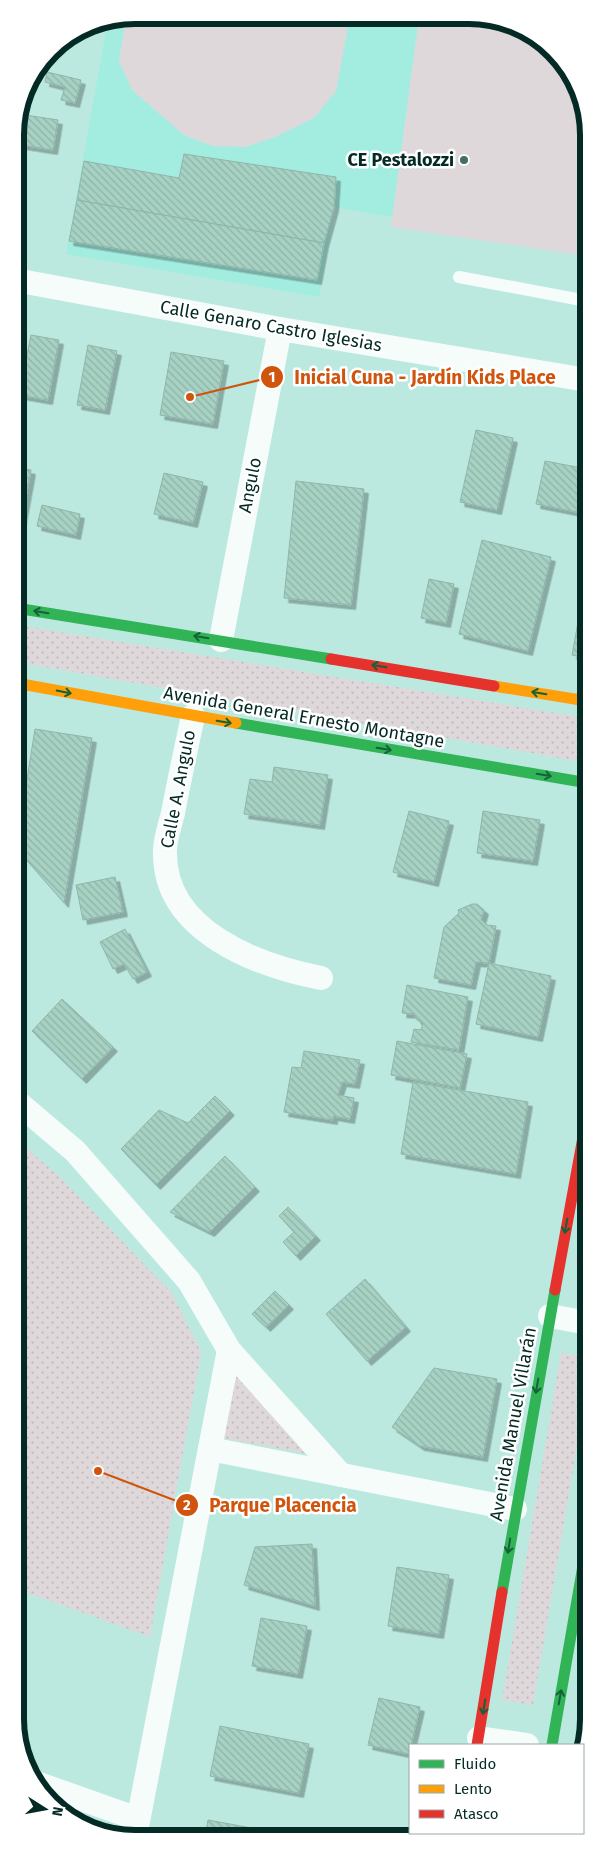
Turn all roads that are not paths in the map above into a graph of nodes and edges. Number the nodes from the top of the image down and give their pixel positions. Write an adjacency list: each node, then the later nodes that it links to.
1 (459, 277): 3 (lane)
2 (24, 281): 4 (street, Calle Genaro Castro Iglesias)
3 (580, 300)
4 (280, 329): 5 (street, Calle Genaro Castro Iglesias); 7 (street, Angulo)
5 (580, 379)
6 (24, 609): 7 (main road, one-way to 6)
7 (221, 640): 9 (main road, one-way to 7)
8 (24, 684): 10 (main road, Avenida General Ernesto Montagne, one-way to 10)
9 (580, 700)
10 (192, 716): 11 (main road, Avenida General Ernesto Montagne, one-way to 11); 12 (street, Calle A. Angulo)
11 (580, 782)
12 (322, 978)
13 (24, 1108): 17 (street)
14 (580, 1153): 15 (main road, Avenida Manuel Villarán, one-way to 15)
15 (550, 1316): 16 (street); 20 (main road, Avenida Manuel Villarán, one-way to 20)
16 (580, 1322)
17 (229, 1350): 18 (street); 19 (street)
18 (210, 1450): 19 (street); 26 (street)
19 (341, 1475): 20 (street)
20 (515, 1509): 22 (main road, Avenida Manuel Villarán, one-way to 22)
21 (580, 1579): 24 (main road, one-way to 21)
22 (478, 1741): 23 (street)
23 (515, 1744)
24 (552, 1744)
25 (70, 1798): 26 (street)
26 (136, 1828)

